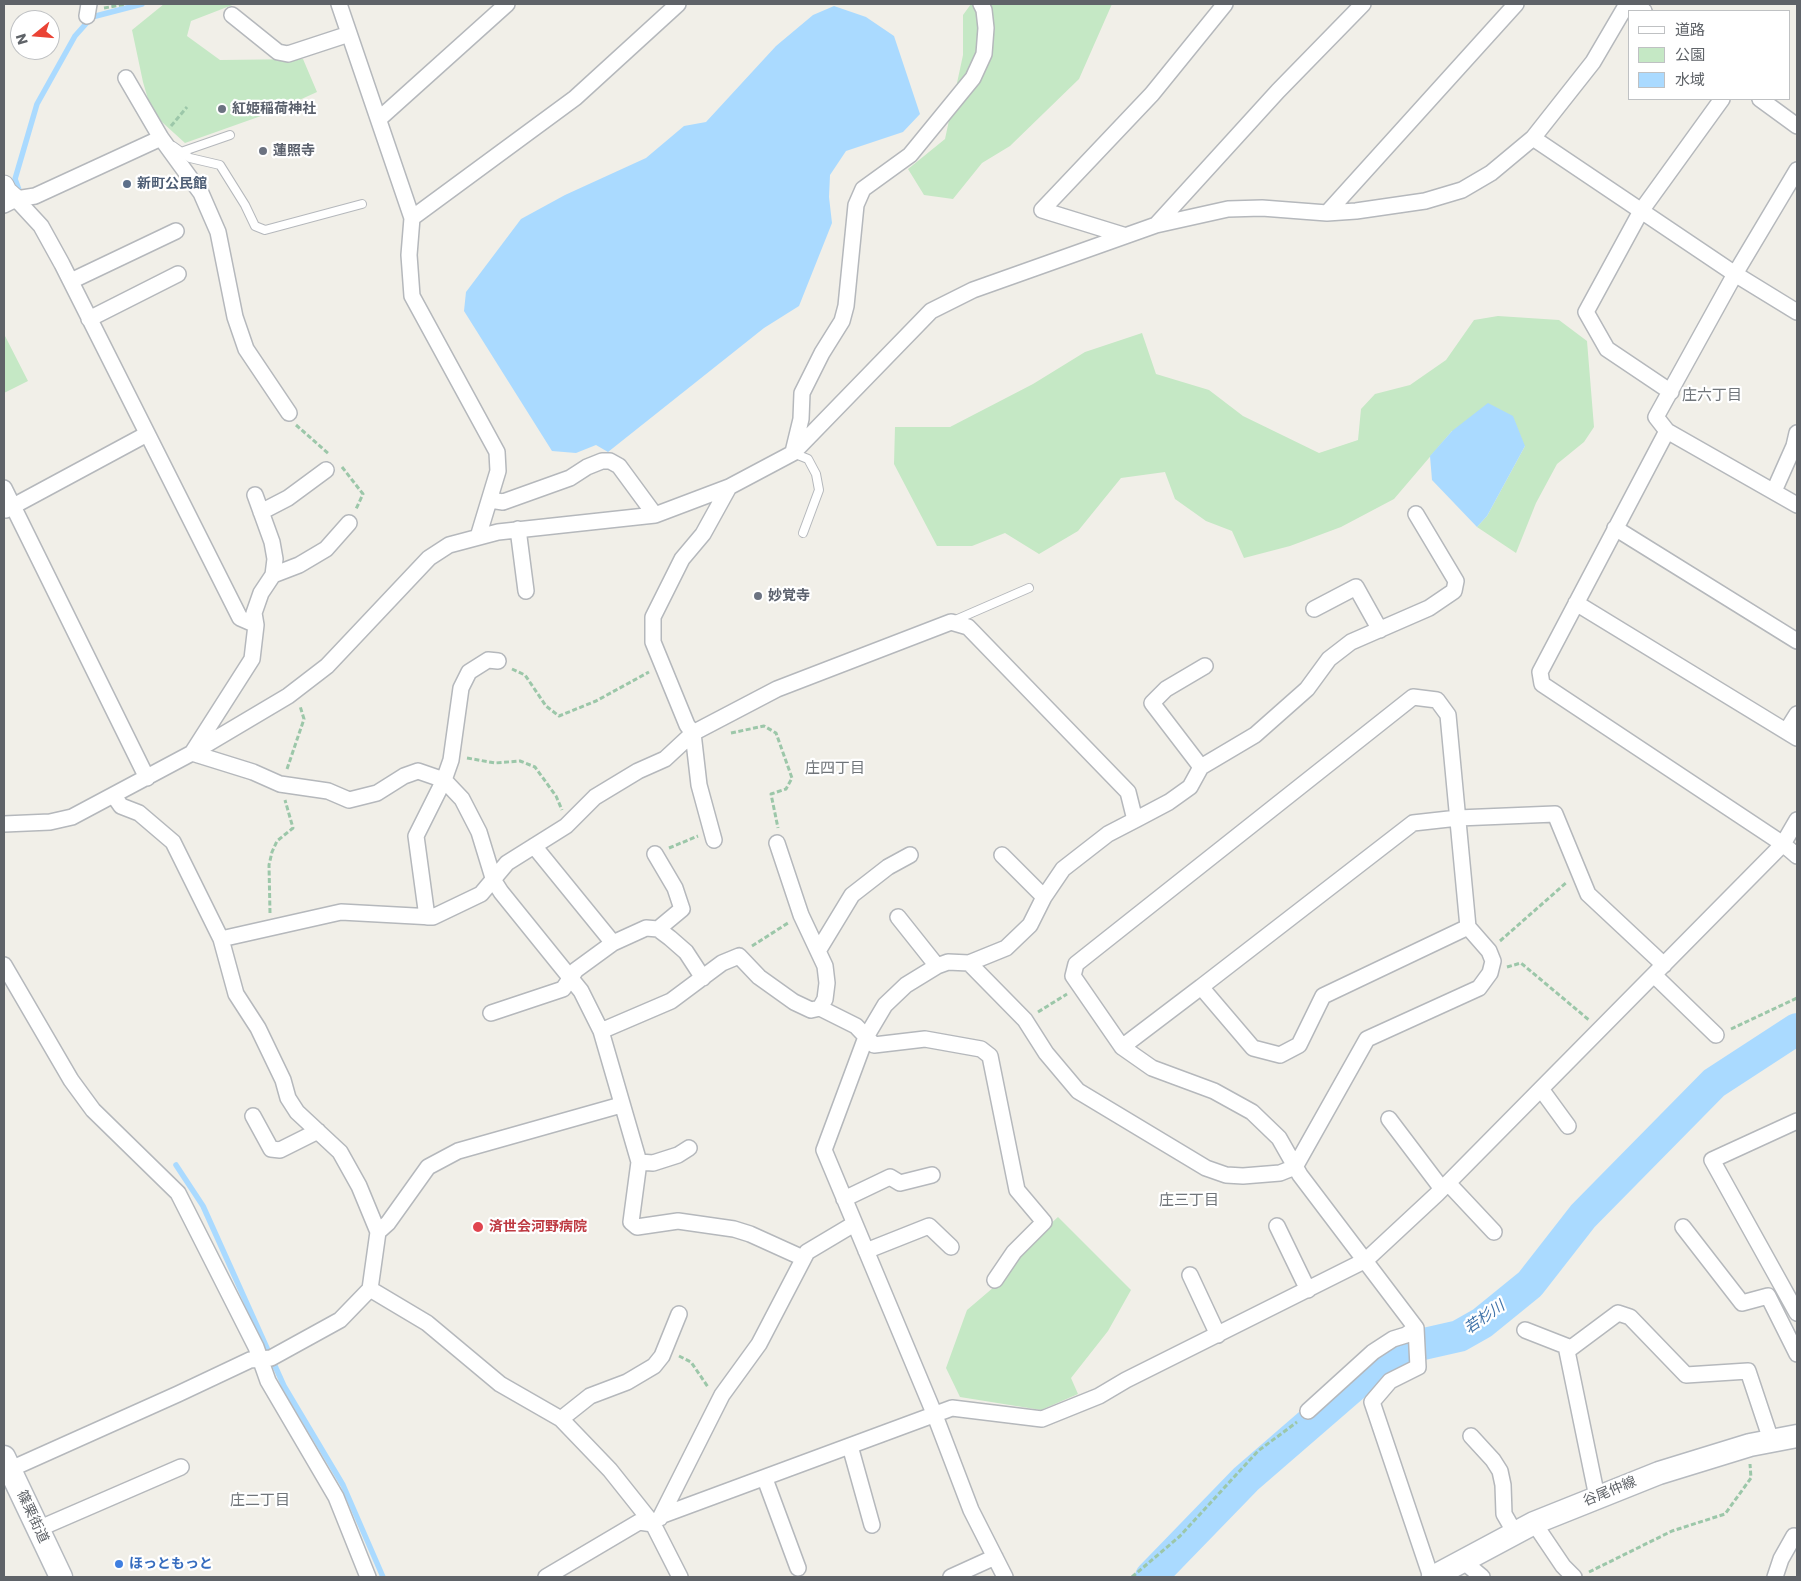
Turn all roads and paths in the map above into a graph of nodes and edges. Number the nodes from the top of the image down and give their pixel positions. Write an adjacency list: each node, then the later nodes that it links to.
1 (339, 4): 10 (street)
2 (508, 4): 15 (street)
3 (678, 4): 27 (street)
4 (981, 4): 41 (street)
5 (1225, 4): 30 (street)
6 (1364, 4): 28 (street)
7 (1516, 4): 26 (street)
8 (1627, 4): 19 (street)
9 (232, 15): 10 (street)
10 (349, 34): 15 (street)
11 (126, 78): 18 (street)
12 (1721, 100): 25 (street)
13 (1761, 100): 16 (street)
14 (187, 107): 18 (path)
15 (380, 119): 27 (street)
16 (1797, 126)
17 (230, 135): 20 (lane)
18 (161, 138): 20 (lane); 23 (street); 37 (street)
19 (1533, 138): 25 (street); 26 (street)
20 (181, 152): 24 (lane)
21 (1797, 170): 32 (street)
22 (4, 185): 23 (street)
23 (10, 202): 33 (street)
24 (362, 204)
25 (1641, 211): 32 (street); 36 (street)
26 (1327, 213): 28 (street)
27 (412, 218): 47 (street)
28 (1156, 225): 30 (street)
29 (176, 231): 33 (street)
30 (1123, 236): 41 (street)
31 (178, 274): 35 (street)
32 (1735, 274): 34 (street); 36 (street)
33 (71, 281): 35 (street)
34 (1797, 312)
35 (89, 319): 40 (street)
36 (1670, 392): 38 (street)
37 (289, 413)
38 (1667, 431): 45 (street); 54 (street)
39 (1797, 433): 45 (street)
40 (148, 434): 49 (street); 64 (street)
41 (793, 453): 43 (street); 56 (lane)
42 (326, 470): 50 (street)
43 (729, 487): 52 (street); 69 (street)
44 (4, 488): 49 (street)
45 (1774, 490): 48 (street)
46 (255, 495): 50 (street)
47 (490, 500): 52 (street); 57 (street)
48 (1797, 505)
49 (9, 509): 78 (street)
50 (261, 512): 58 (street)
51 (1416, 514): 65 (street)
52 (655, 515): 55 (street)
53 (349, 523): 58 (street)
54 (1615, 528): 61 (street); 66 (street)
55 (518, 529): 57 (street); 60 (street)
56 (803, 533)
57 (478, 537): 70 (street)
58 (273, 575): 64 (street)
59 (1029, 588): 63 (lane)
60 (526, 591)
61 (1576, 603): 74 (street); 89 (street)
62 (1314, 609): 65 (street)
63 (951, 622): 72 (street); 83 (street)
64 (256, 625): 75 (street)
65 (1380, 630): 77 (street)
66 (1797, 641)
67 (498, 661): 69 (path); 76 (street)
68 (1206, 666): 77 (street)
69 (662, 667): 73 (street)
70 (296, 690): 75 (street); 80 (path)
71 (1797, 714): 74 (street)
72 (707, 727): 73 (street); 88 (path)
73 (693, 733): 85 (street); 87 (street)
74 (1792, 734)
75 (192, 753): 78 (street); 80 (street)
76 (452, 754): 79 (street); 85 (path)
77 (1201, 768): 83 (street)
78 (147, 778): 81 (street)
79 (444, 780): 80 (street); 96 (street); 100 (street)
80 (280, 784): 102 (path)
81 (114, 796): 86 (street); 104 (street)
82 (1458, 818): 95 (street); 101 (street); 116 (street); 117 (street)
83 (1135, 820): 97 (street)
84 (1797, 820): 89 (street)
85 (570, 822): 90 (street)
86 (4, 824)
87 (712, 835): 91 (path)
88 (777, 843): 98 (street)
89 (1783, 844): 94 (street); 112 (street)
90 (534, 846): 96 (street); 105 (street)
91 (655, 854): 103 (street)
92 (910, 855): 106 (street)
93 (1002, 856): 97 (street)
94 (1797, 856)
95 (1579, 871): 107 (path); 112 (street)
96 (494, 881): 100 (street); 114 (street)
97 (1044, 897): 109 (street)
98 (801, 915): 106 (street); 108 (path)
99 (898, 917): 111 (street)
100 (427, 918): 102 (street)
101 (1468, 927): 107 (street); 117 (street)
102 (271, 928): 104 (street)
103 (658, 929): 105 (street); 115 (street)
104 (220, 939): 133 (street)
105 (613, 944): 114 (street)
106 (818, 951): 119 (street)
107 (1489, 951): 113 (street)
108 (739, 956): 115 (street); 119 (street)
109 (969, 963): 111 (street); 121 (street)
110 (4, 965): 161 (street)
111 (937, 966): 125 (street)
112 (1659, 970): 122 (street); 124 (street)
113 (1490, 973): 122 (path); 136 (street)
114 (571, 978): 120 (street); 123 (street)
115 (703, 978): 123 (street)
116 (1080, 985): 121 (path); 126 (street)
117 (1202, 987): 126 (street)
118 (1797, 998): 124 (path)
119 (820, 1008): 125 (street)
120 (491, 1013)
121 (1025, 1020): 136 (street)
122 (1600, 1030): 127 (street)
123 (601, 1031): 128 (street)
124 (1716, 1035)
125 (866, 1037): 139 (street); 150 (street)
126 (1122, 1047): 136 (street)
127 (1541, 1089): 132 (street); 138 (street)
128 (621, 1105): 135 (street); 143 (street)
129 (253, 1116): 133 (street)
130 (1389, 1119): 138 (street)
131 (1797, 1121): 153 (street)
132 (1568, 1126)
133 (318, 1131): 143 (street)
134 (689, 1148): 135 (street)
135 (639, 1162): 147 (street)
136 (1295, 1167): 148 (street)
137 (932, 1175): 139 (street)
138 (1445, 1186): 144 (street); 148 (street)
139 (844, 1199): 140 (street)
140 (854, 1224): 146 (street); 147 (street)
141 (1277, 1226): 152 (street)
142 (1683, 1227): 160 (street)
143 (378, 1232): 151 (street)
144 (1494, 1232)
145 (951, 1247): 146 (street)
146 (866, 1251): 164 (street)
147 (803, 1258): 162 (street)
148 (1366, 1260): 152 (street); 155 (street)
149 (1190, 1275): 157 (street)
150 (995, 1280)
151 (370, 1289): 161 (street); 165 (street)
152 (1308, 1290): 157 (street)
153 (1797, 1313)
154 (679, 1314): 159 (street)
155 (1416, 1328): 163 (street); 191 (street)
156 (1525, 1330): 158 (street)
157 (1218, 1335): 164 (street)
158 (1571, 1348): 168 (street); 173 (street)
159 (665, 1349): 162 (path); 165 (street)
160 (1797, 1354)
161 (260, 1358): 170 (street); 186 (street)
162 (719, 1400): 174 (street)
163 (1308, 1411): 190 (path)
164 (934, 1413): 169 (street); 180 (street)
165 (561, 1419): 174 (street)
166 (1471, 1436): 179 (street)
167 (1797, 1436): 168 (main road, 谷尾仲線)
168 (1761, 1443): 173 (main road, 谷尾仲線); 184 (path)
169 (850, 1446): 172 (street); 176 (street)
170 (6, 1466): 177 (main road, 篠栗街道)
171 (182, 1467): 177 (street)
172 (765, 1479): 174 (street); 182 (street)
173 (1597, 1497): 175 (main road, 谷尾仲線)
174 (658, 1520): 183 (street); 187 (street)
175 (1534, 1523): 179 (main road, 谷尾仲線); 184 (street)
176 (872, 1525)
177 (38, 1529): 185 (main road, 篠栗街道)
178 (1796, 1533): 193 (street)
179 (1515, 1534): 181 (main road, 谷尾仲線)
180 (995, 1556): 188 (street); 189 (street)
181 (1463, 1562): 191 (main road, 谷尾仲線); 192 (street)
182 (798, 1568)
183 (553, 1575)
184 (1581, 1575)
185 (61, 1577)
186 (368, 1577)
187 (680, 1577)
188 (951, 1577)
189 (1005, 1577)
190 (1132, 1577)
191 (1432, 1577)
192 (1482, 1577)
193 (1775, 1577)

